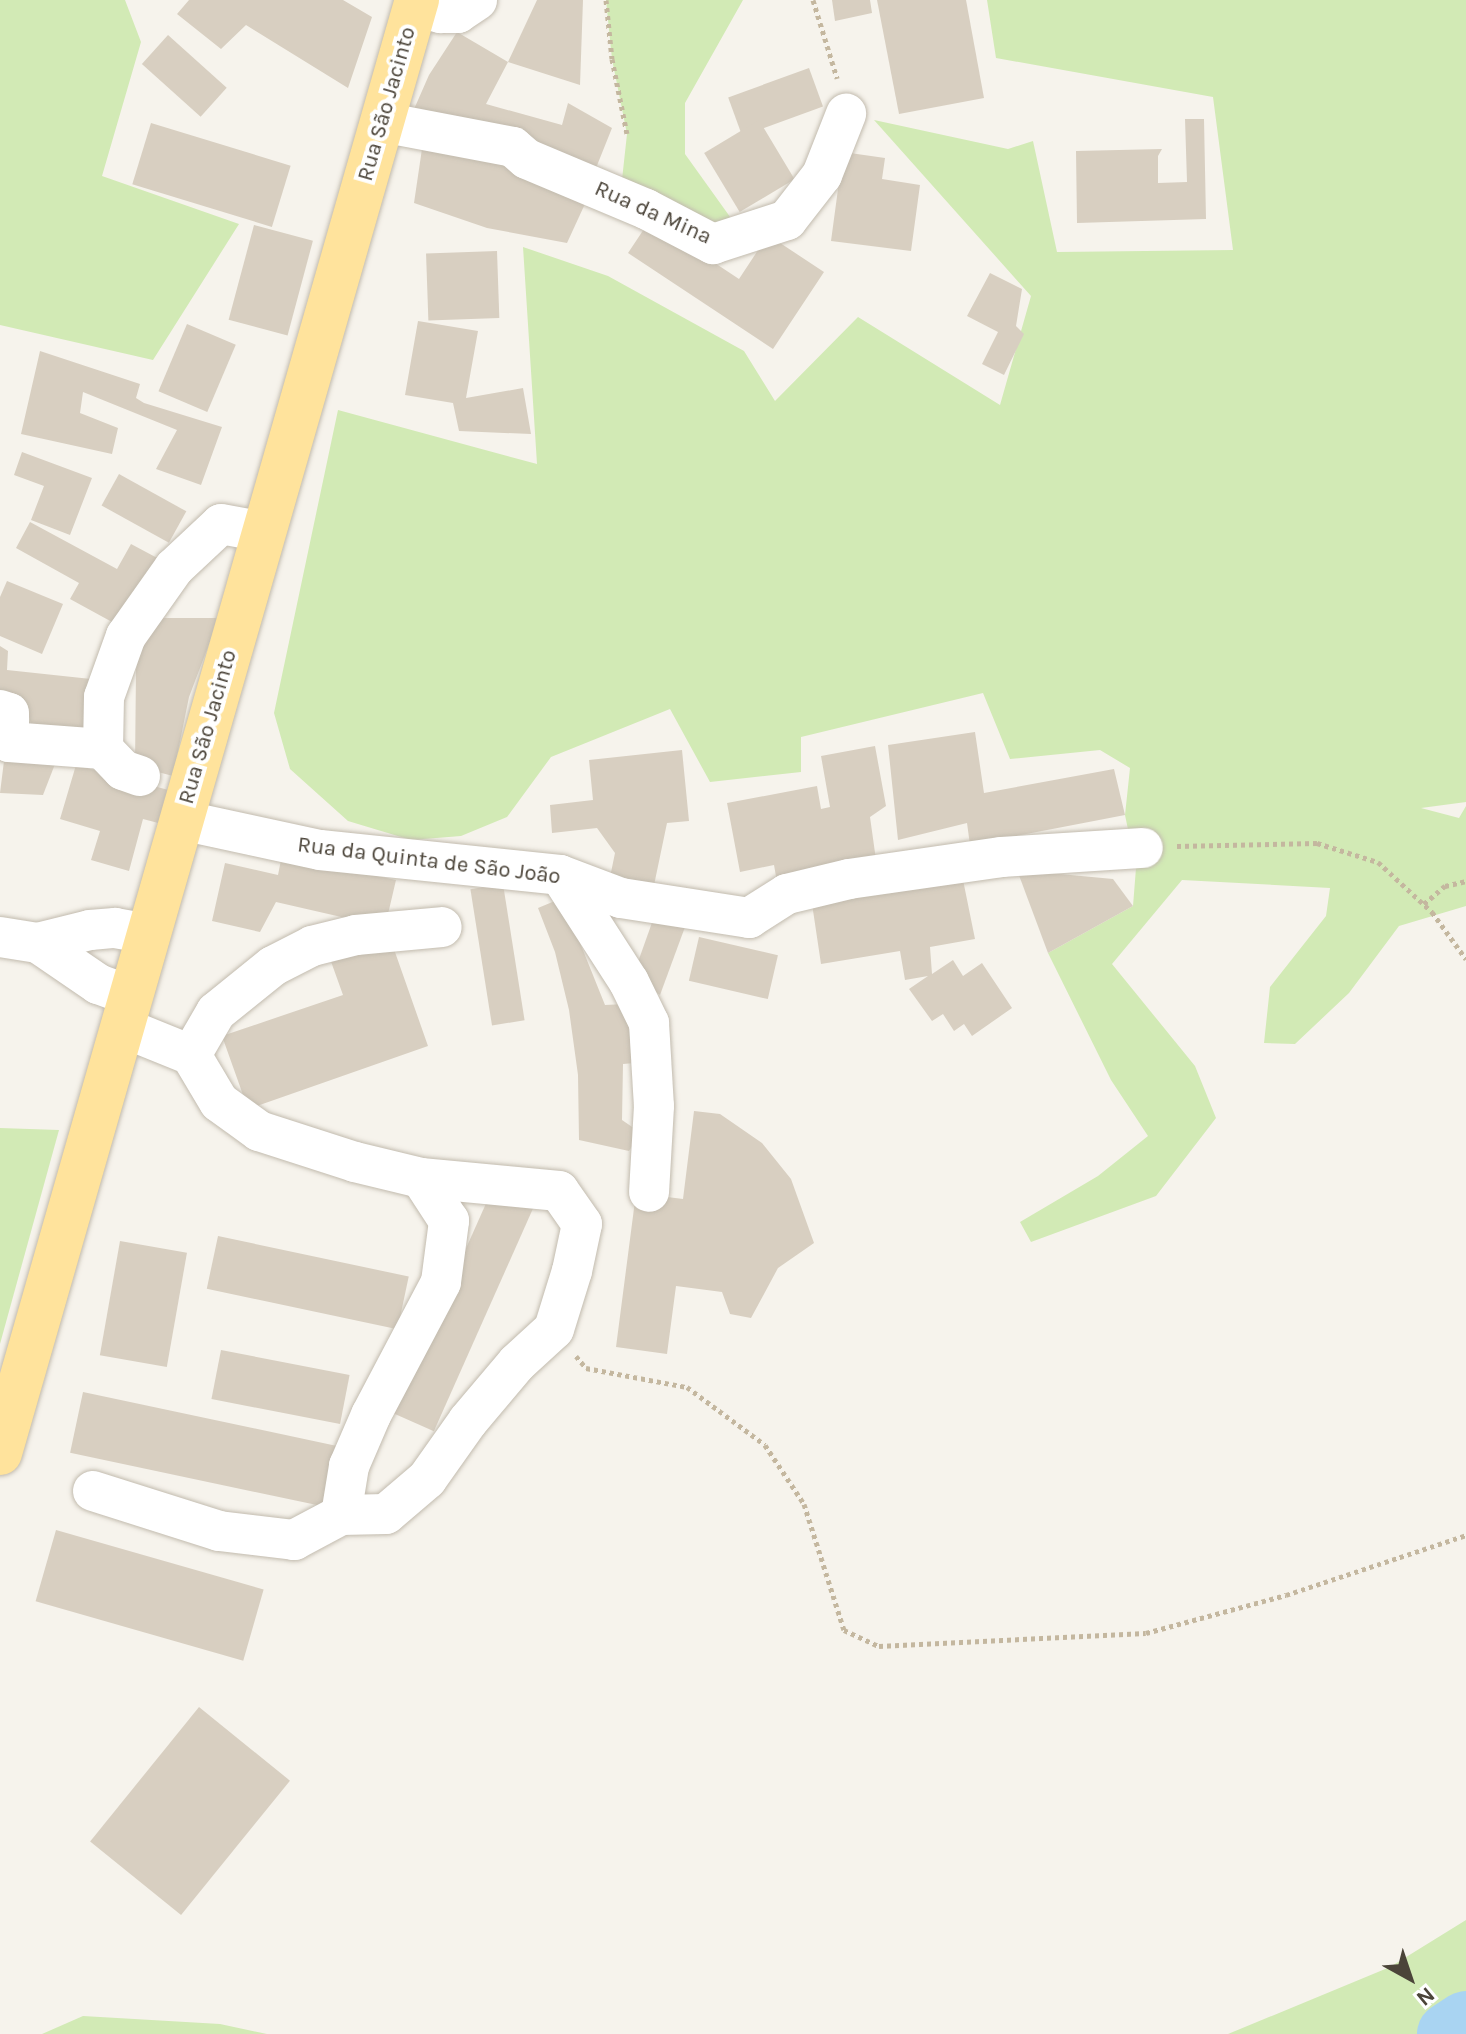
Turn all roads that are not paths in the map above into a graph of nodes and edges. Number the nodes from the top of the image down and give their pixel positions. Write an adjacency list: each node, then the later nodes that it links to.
1 (477, 0): 2 (street)
2 (417, 3): 4 (main road, Rua São Jacinto)
3 (846, 114): 4 (street, Rua da Mina)
4 (382, 122): 5 (main road, Rua São Jacinto)
5 (264, 532): 7 (street); 9 (main road, Rua São Jacinto)
6 (0, 710): 7 (street)
7 (103, 749): 8 (street)
8 (140, 776)
9 (181, 820): 11 (street, Rua da Quinta de São João); 13 (main road, Rua São Jacinto)
10 (1143, 848): 11 (street, Rua da Quinta de São João)
11 (560, 875): 18 (street)
12 (442, 927): 16 (street)
13 (149, 934): 14 (street); 15 (main road, Rua São Jacinto)
14 (19, 940): 15 (street)
15 (127, 1012): 16 (street); 19 (main road, Rua São Jacinto)
16 (191, 1055): 17 (street)
17 (421, 1178): 21 (street); 21 (street)
18 (649, 1192)
19 (0, 1453)
20 (93, 1491): 21 (street)
21 (341, 1515)

